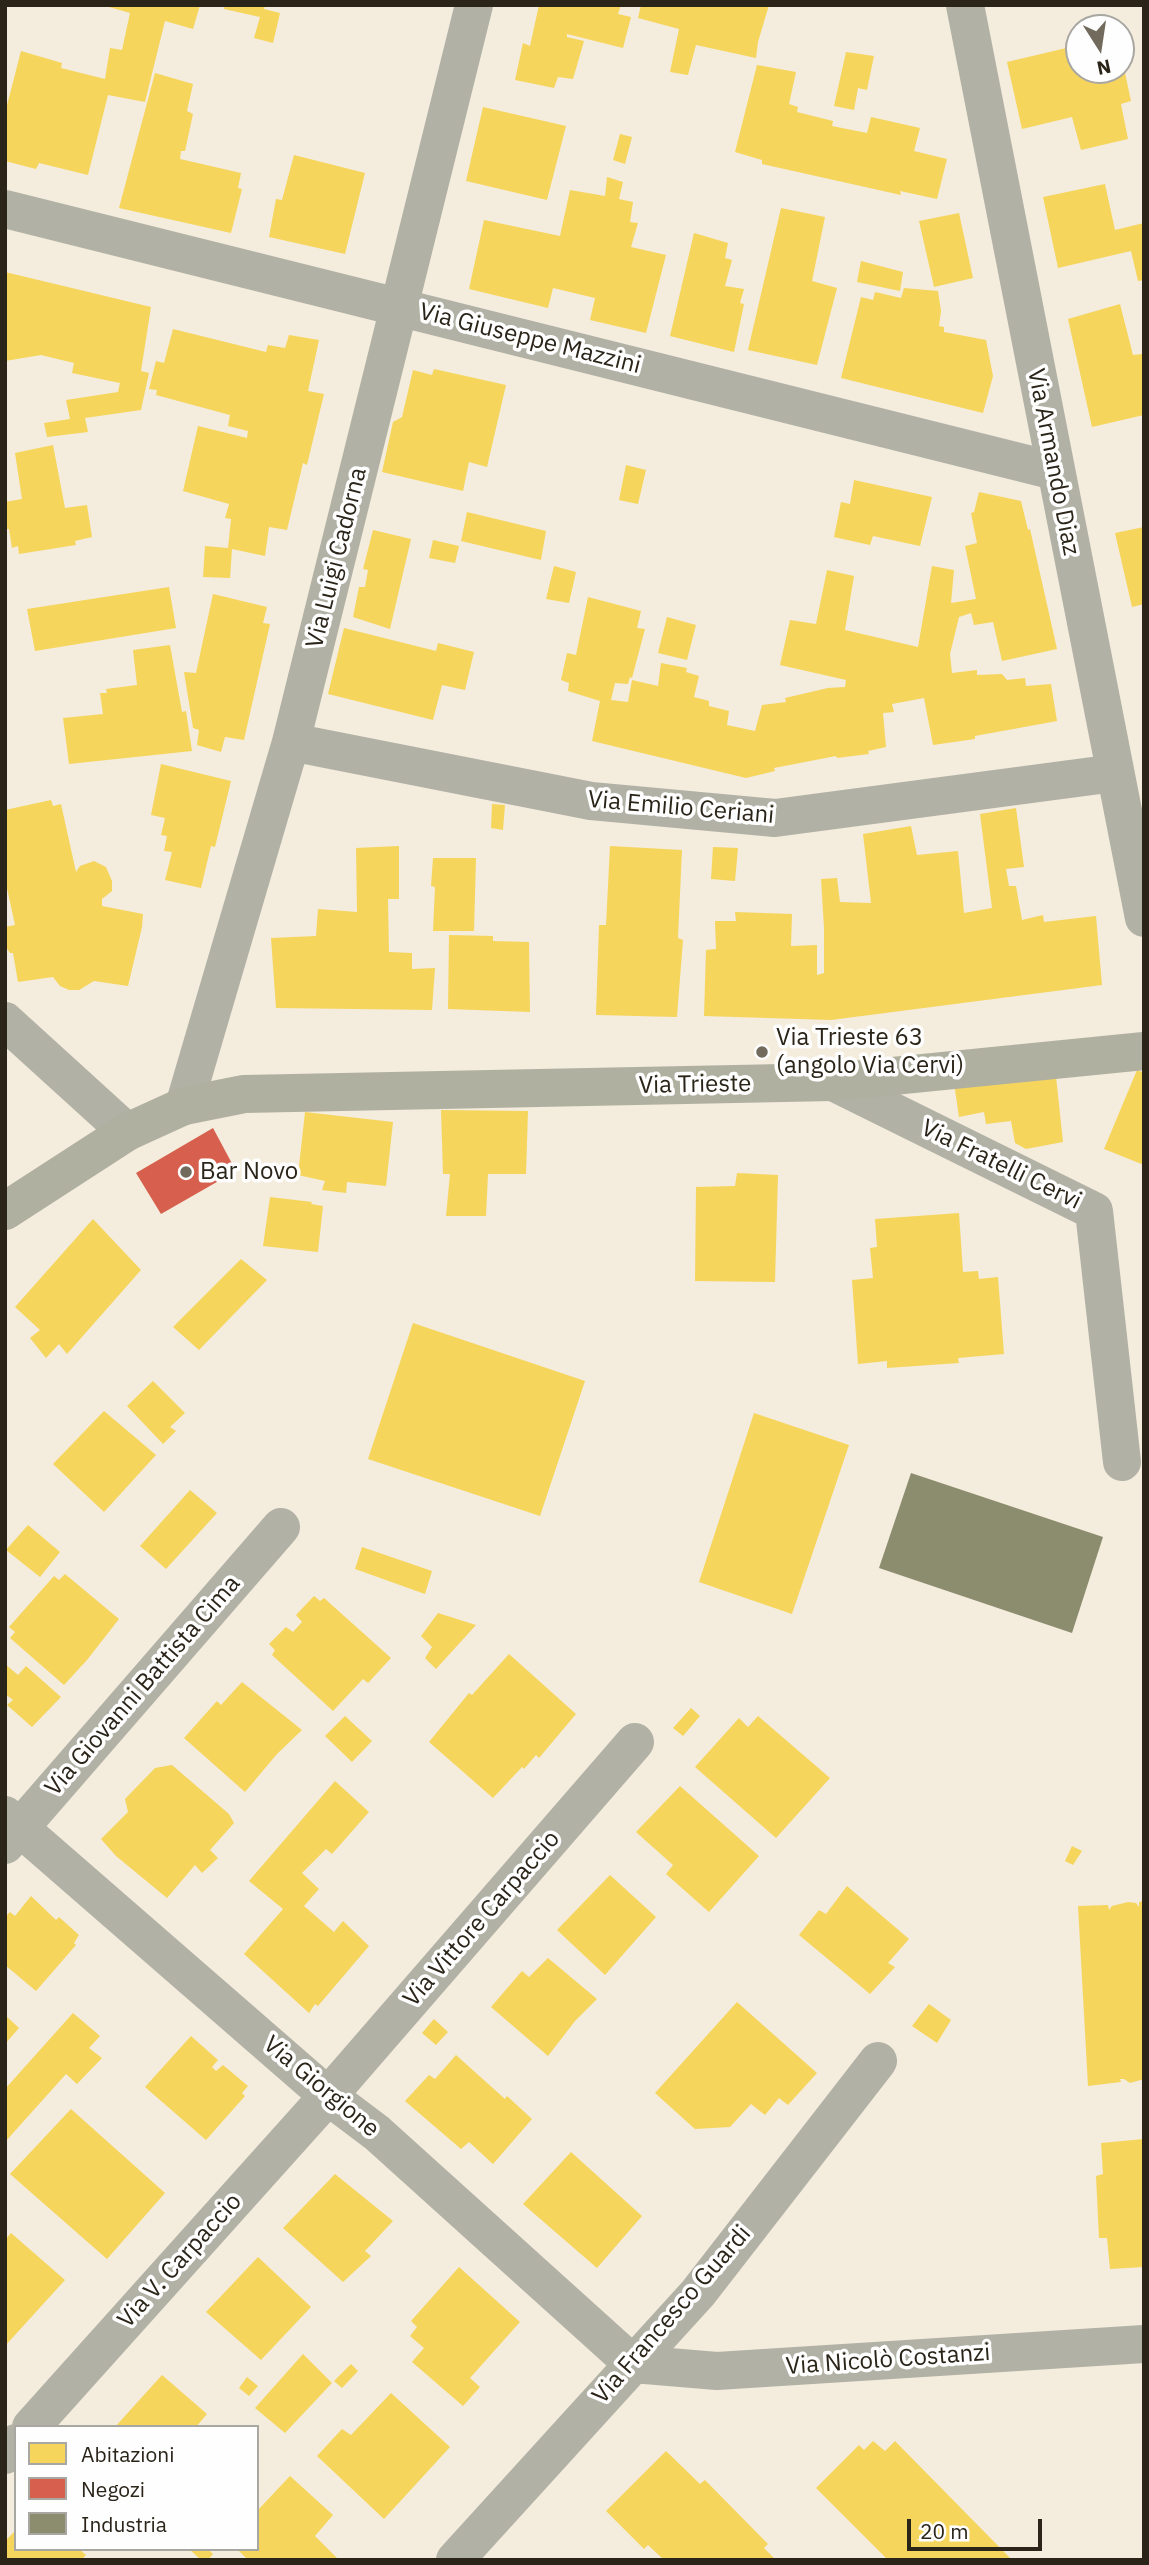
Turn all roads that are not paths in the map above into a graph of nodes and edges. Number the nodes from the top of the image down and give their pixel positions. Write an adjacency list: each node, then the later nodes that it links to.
1 (474, 5): 4 (street, Via Luigi Cadorna)
2 (965, 5): 5 (street, Via Armando Diaz)
3 (5, 209): 4 (street, Via Giuseppe Mazzini)
4 (400, 306): 5 (street, Via Giuseppe Mazzini); 6 (street, Via Luigi Cadorna)
5 (1055, 471): 7 (street, Via Armando Diaz)
6 (291, 742): 7 (street, Via Emilio Ceriani); 12 (street, Via Luigi Cadorna)
7 (1115, 773): 8 (street, Via Armando Diaz)
8 (1144, 918)
9 (5, 1021): 13 (street)
10 (1144, 1051): 11 (street, Via Trieste)
11 (833, 1082): 12 (street, Via Trieste); 15 (street, Via Fratelli Cervi)
12 (184, 1106): 13 (street, Via Trieste)
13 (127, 1132): 14 (street, Via Trieste)
14 (5, 1211)
15 (1122, 1462)
16 (281, 1527): 18 (street, Via Giovanni Battista Cima)
17 (635, 1742): 20 (street, Via Vittore Carpaccio)
18 (10, 1829): 20 (street, Via Giorgione)
19 (878, 2061): 22 (street, Via Francesco Guardi)
20 (328, 2096): 22 (street, Via Giorgione); 23 (street, Via V. Carpaccio)
21 (1144, 2344): 22 (street, Via Nicolò Costanzi)
22 (633, 2364): 24 (street, Via Francesco Guardi)
23 (33, 2425)
24 (455, 2560)

